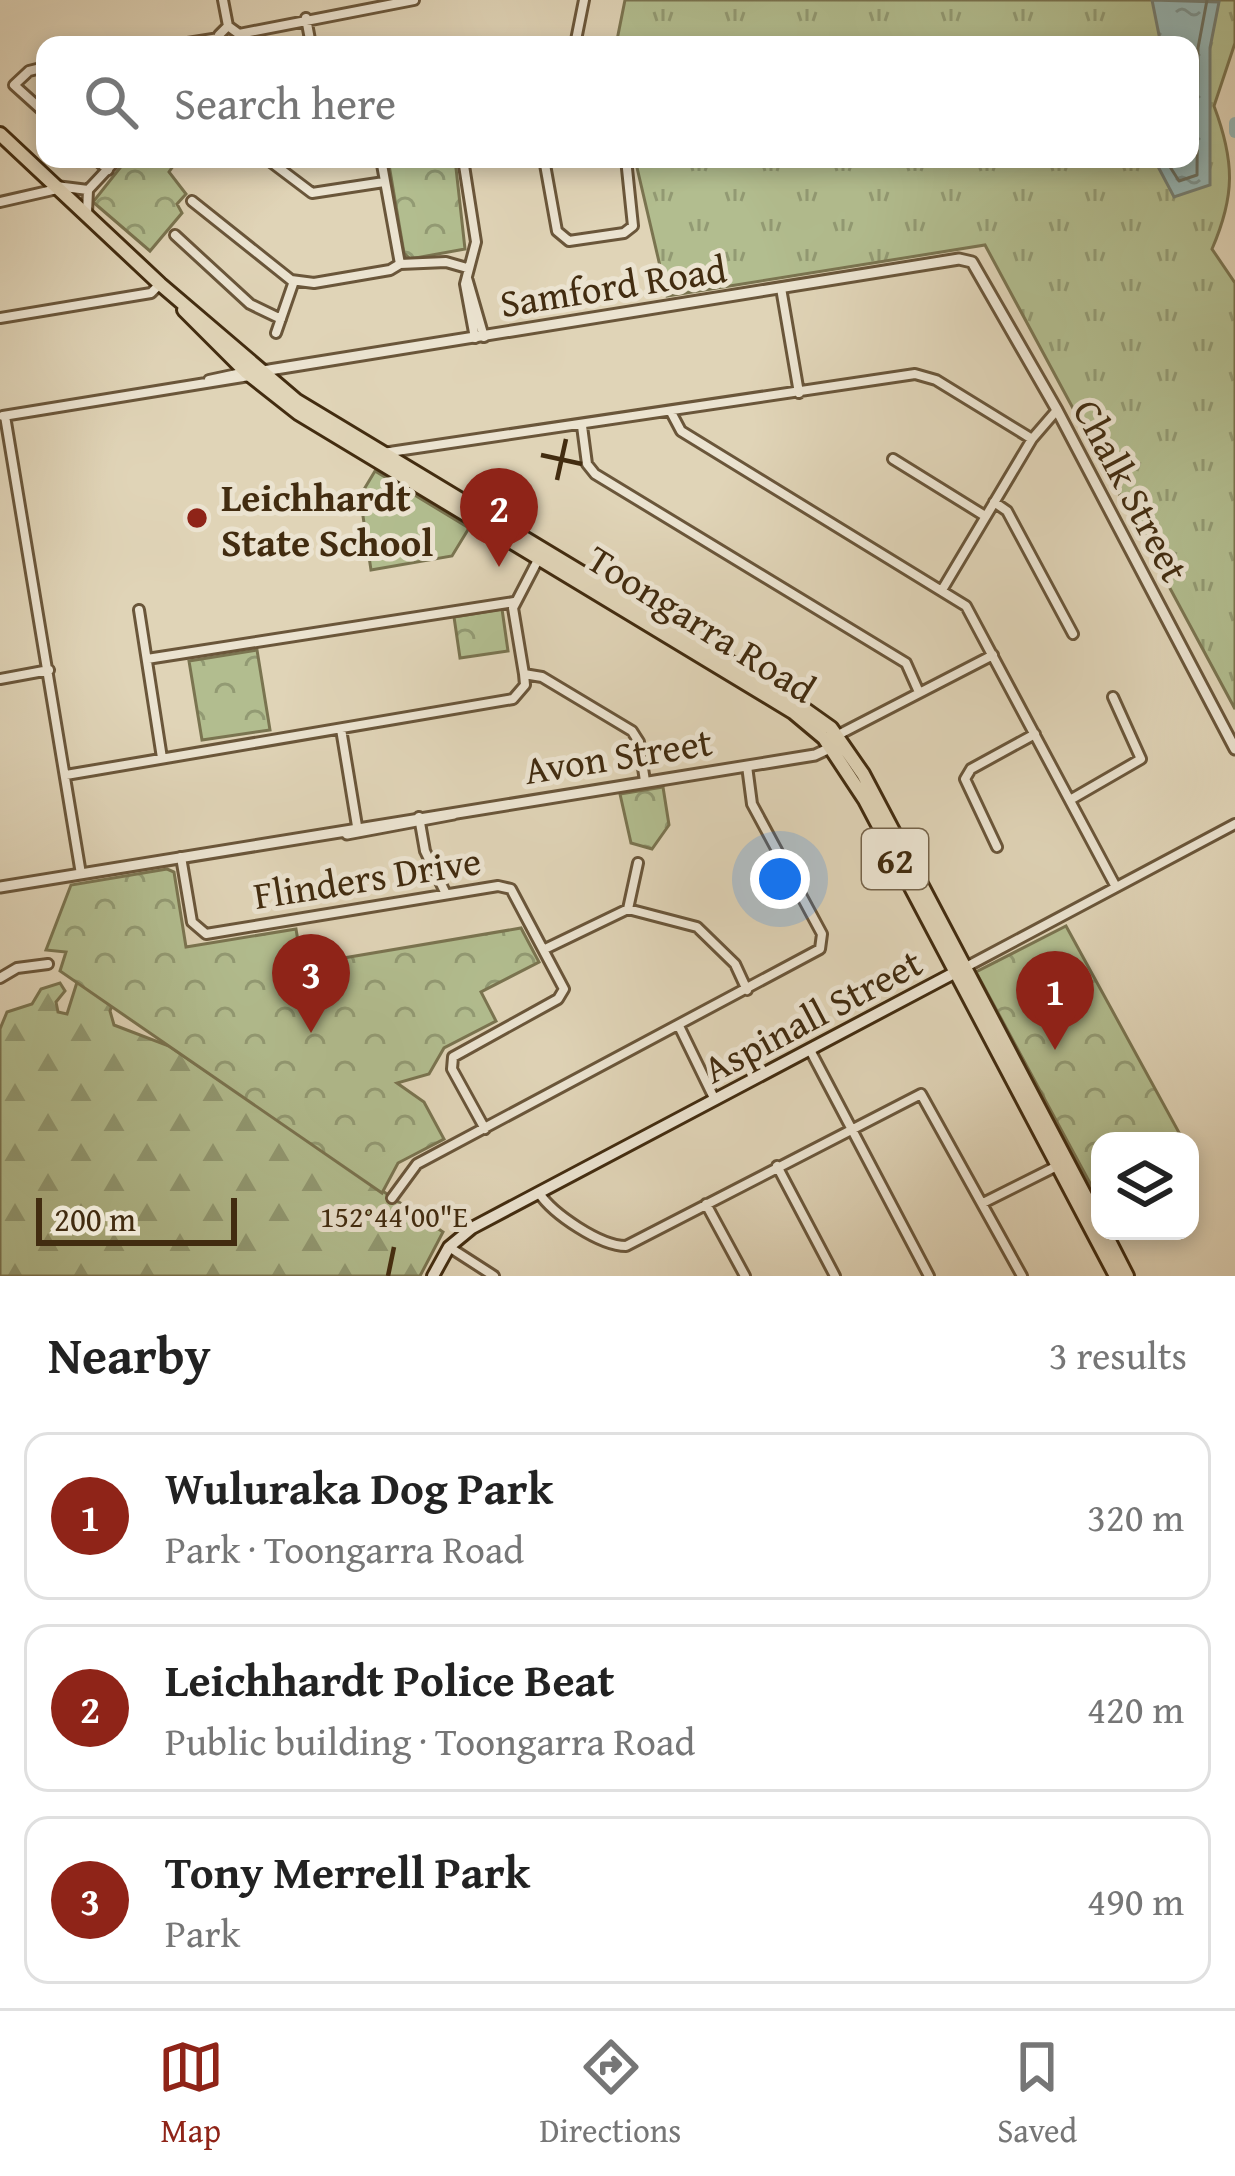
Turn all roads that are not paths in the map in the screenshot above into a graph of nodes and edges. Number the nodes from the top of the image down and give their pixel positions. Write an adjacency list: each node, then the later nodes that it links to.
1 (223, 0): 5 (street)
2 (414, 0): 4 (street)
3 (584, 0): 10 (street)
4 (306, 19): 6 (street); 9 (street)
5 (228, 26): 6 (street); 7 (street)
6 (239, 34): 8 (street)
7 (227, 36)
8 (236, 36)
9 (309, 36)
10 (577, 36)
11 (36, 69): 12 (street)
12 (36, 104)
13 (0, 134): 14 (main road, Toongarra Road / 62)
14 (36, 167)
15 (37, 168): 24 (main road, Toongarra Road / 62)
16 (107, 168): 22 (street)
17 (279, 168): 23 (street)
18 (382, 168): 23 (street)
19 (464, 168): 33 (street)
20 (546, 168): 21 (street)
21 (627, 168)
22 (109, 170): 25 (street)
23 (384, 182): 32 (street)
24 (54, 183): 25 (street); 26 (street); 26 (street); 29 (main road, Toongarra Road / 62)
25 (88, 190): 29 (street)
26 (42, 193): 28 (street)
27 (192, 201): 34 (street)
28 (0, 202)
29 (88, 215): 35 (main road, Toongarra Road / 62)
30 (175, 235): 38 (street)
31 (972, 262): 36 (street, Samford Road); 48 (street, Chalk Street)
32 (400, 264): 33 (street); 34 (street)
33 (466, 272): 40 (street)
34 (294, 281): 38 (street)
35 (164, 287): 37 (street); 41 (main road, Toongarra Road / 62); 43 (main road, Toongarra Road / 62)
36 (781, 288): 40 (street, Samford Road); 47 (street)
37 (0, 318)
38 (281, 319): 39 (street)
39 (276, 333)
40 (480, 338): 42 (street, Samford Road)
41 (226, 352): 43 (main road, Toongarra Road / 62); 44 (street)
42 (296, 366): 43 (street, Samford Road); 46 (street)
43 (253, 373): 44 (street, Samford Road); 45 (street, Samford Road); 46 (main road, Toongarra Road / 62); 57 (main road, Toongarra Road / 62)
44 (219, 376): 45 (street, Samford Road)
45 (202, 382): 50 (street, Samford Road)
46 (285, 391): 55 (main road, Toongarra Road / 62)
47 (799, 393): 49 (street); 52 (street)
48 (1057, 410): 52 (street); 75 (street, Chalk Street)
49 (672, 414): 51 (street); 61 (street)
50 (3, 416): 67 (street)
51 (582, 426): 54 (street); 70 (street)
52 (1032, 439): 58 (street)
53 (417, 448): 54 (street); 55 (street); 57 (street)
54 (430, 448): 57 (street)
55 (382, 453): 57 (main road, Toongarra Road / 62)
56 (893, 459): 59 (street)
57 (406, 470): 60 (main road, Toongarra Road / 62)
58 (994, 502): 59 (street); 64 (street)
59 (985, 516): 61 (street)
60 (542, 554): 62 (street); 74 (main road, Toongarra Road / 62)
61 (942, 590): 65 (street)
62 (514, 602): 66 (street); 68 (street)
63 (139, 610): 66 (street)
64 (1073, 634)
65 (993, 655): 70 (street); 73 (street)
66 (147, 659): 76 (street)
67 (49, 670): 69 (street); 78 (street)
68 (524, 674): 72 (street); 79 (street)
69 (0, 679)
70 (918, 690): 74 (street)
71 (1113, 697): 80 (street)
72 (341, 729): 76 (street); 83 (street)
73 (1035, 734): 80 (street); 84 (street)
74 (831, 740): 77 (street, Avon Street); 94 (main road, Toongarra Road / 62)
75 (1235, 749)
76 (162, 758): 78 (street)
77 (747, 764): 79 (street, Avon Street); 96 (street)
78 (66, 775): 87 (street)
79 (645, 781): 81 (street, Avon Street)
80 (1070, 800): 89 (street)
81 (420, 819): 83 (street, Avon Street); 90 (street)
82 (1235, 824): 89 (street, Aspinall Street)
83 (358, 829): 85 (street, Avon Street)
84 (997, 847)
85 (181, 857): 87 (street, Avon Street); 90 (street, Flinders Drive)
86 (638, 863): 91 (street)
87 (81, 874): 88 (street, Avon Street)
88 (0, 887)
89 (1116, 887): 94 (street, Aspinall Street)
90 (446, 894): 92 (street, Flinders Drive)
91 (628, 909): 92 (street); 96 (street)
92 (545, 949): 101 (street, Flinders Drive)
93 (48, 964): 95 (street)
94 (959, 970): 98 (main road, Aspinall Street); 103 (main road, Toongarra Road / 62); 108 (main road, Toongarra Road / 62)
95 (0, 978)
96 (747, 990): 97 (street)
97 (679, 1026): 99 (street); 101 (street)
98 (810, 1049): 99 (main road, Aspinall Street); 100 (street)
99 (715, 1100): 104 (main road, Aspinall Street)
100 (849, 1128): 102 (street); 106 (street); 115 (street)
101 (485, 1129): 105 (street)
102 (777, 1166): 107 (street); 114 (street)
103 (1058, 1166): 106 (street); 117 (main road, Toongarra Road / 62)
104 (539, 1193): 107 (street); 110 (main road, Aspinall Street)
105 (392, 1198)
106 (983, 1203): 116 (street)
107 (706, 1204): 113 (street)
108 (1091, 1207)
109 (1109, 1240): 118 (main road, Toongarra Road / 62)
110 (449, 1246): 111 (main road); 112 (street)
111 (433, 1276)
112 (494, 1276)
113 (745, 1276)
114 (835, 1276)
115 (929, 1276)
116 (1022, 1276)
117 (1116, 1276)
118 (1127, 1276)

